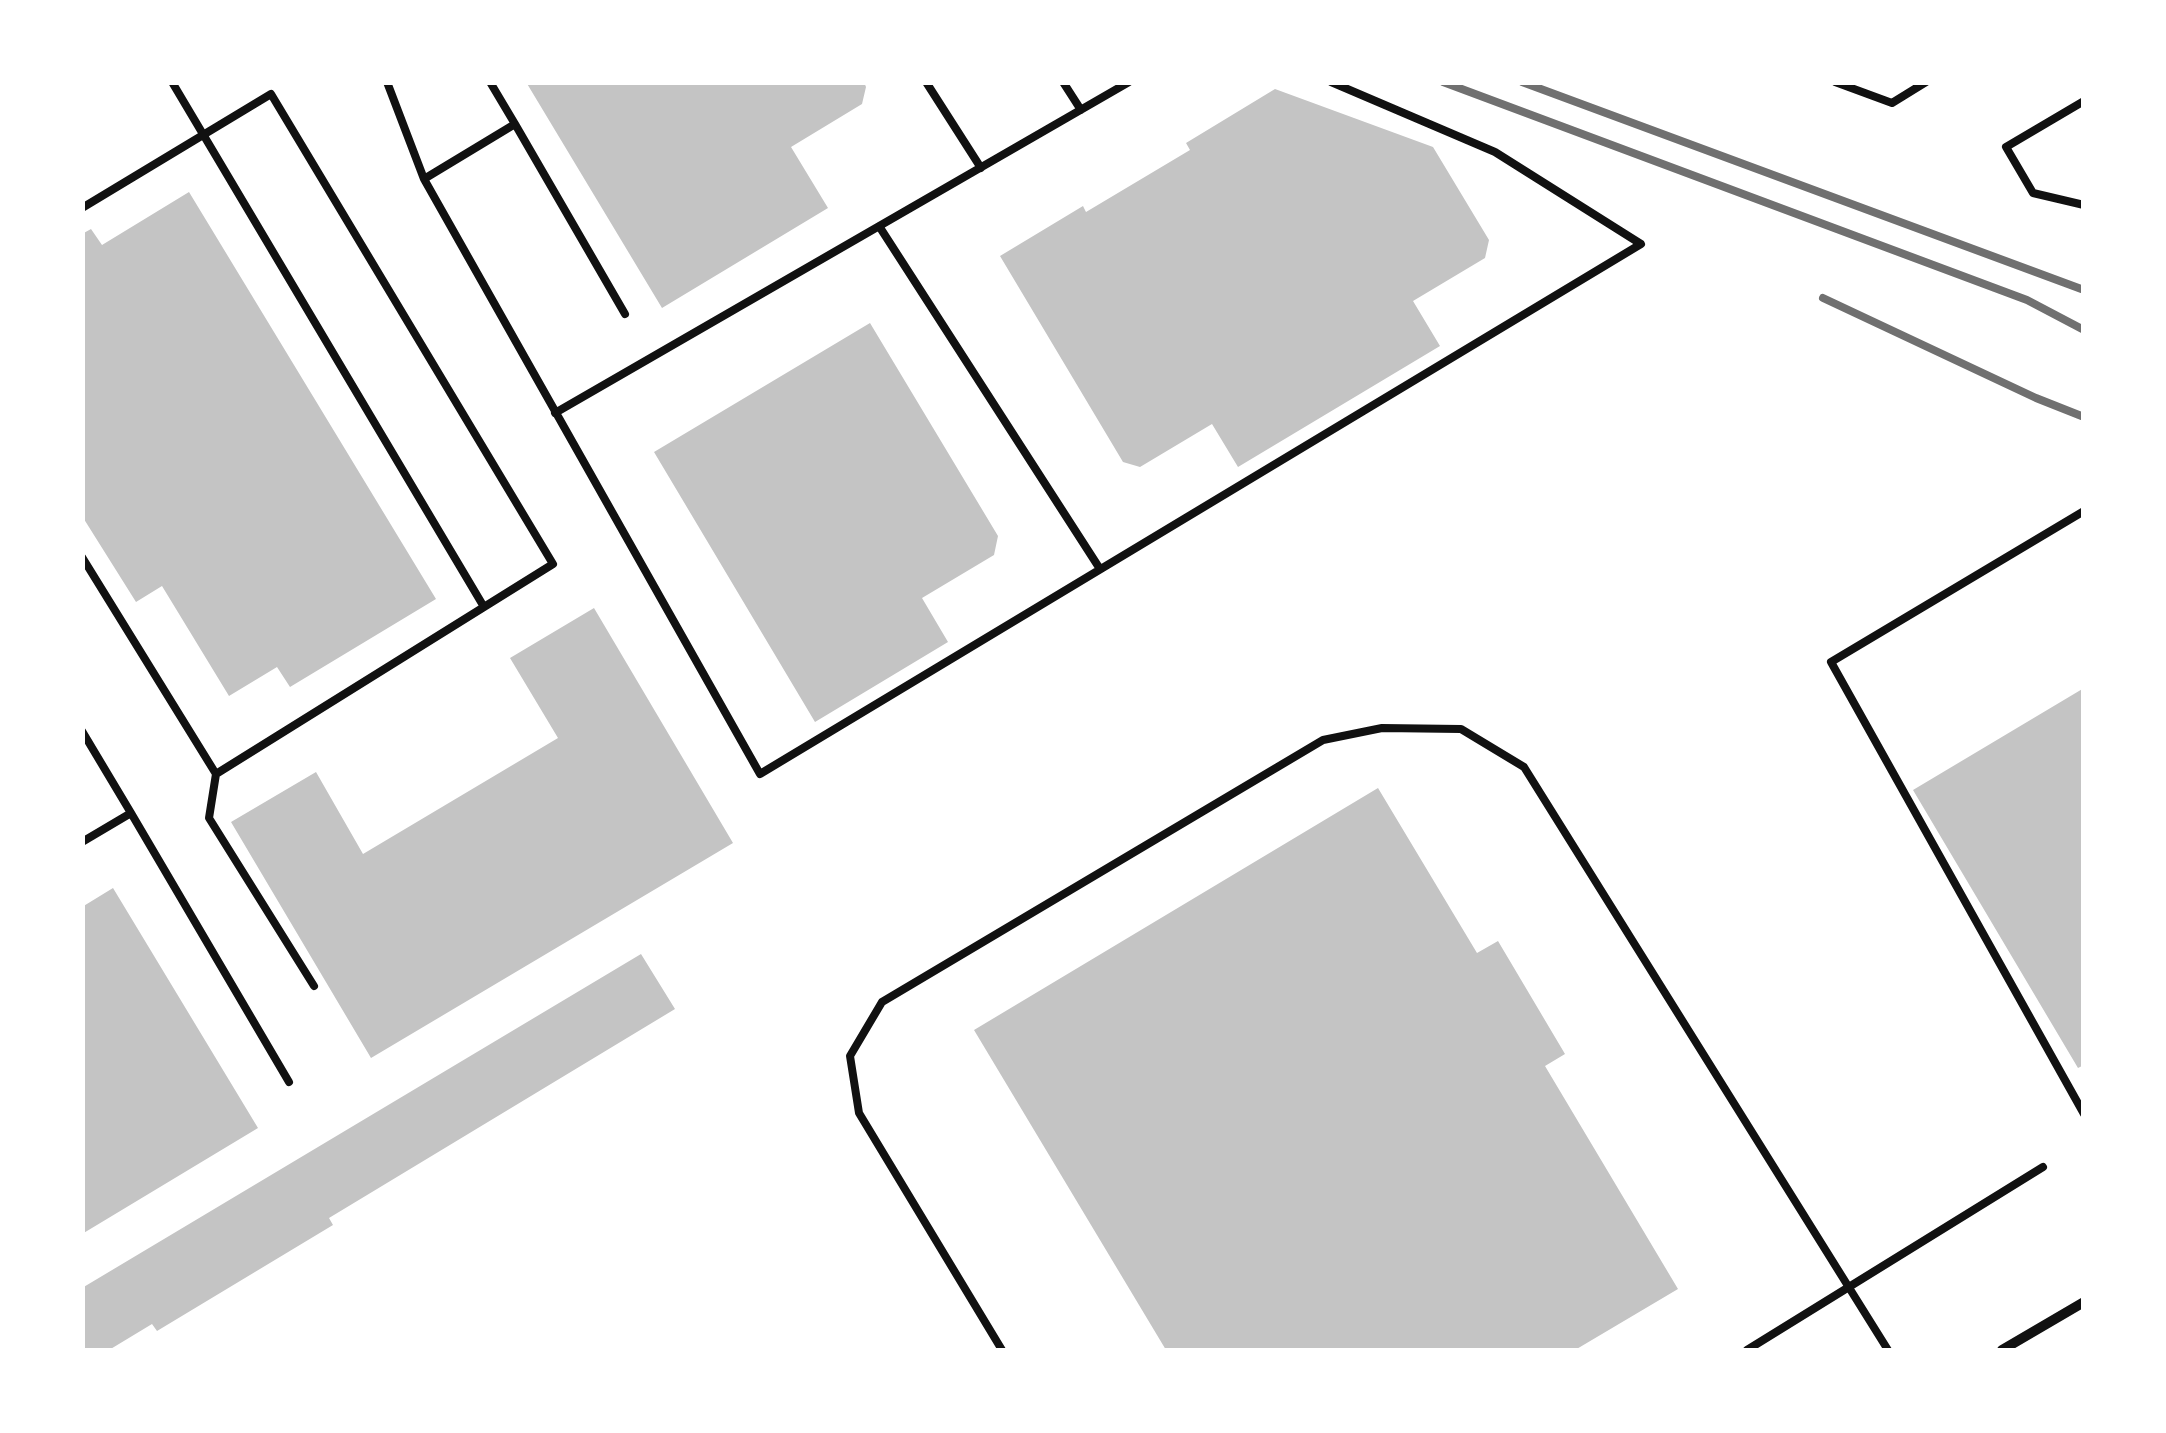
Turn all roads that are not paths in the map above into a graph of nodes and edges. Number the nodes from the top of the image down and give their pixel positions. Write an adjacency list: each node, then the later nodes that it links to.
1 (172, 82): 15 (lane)
2 (264, 82): 11 (lane)
3 (387, 82): 17 (lane)
4 (490, 82): 14 (lane)
5 (926, 82): 16 (lane)
6 (1063, 82): 13 (lane)
7 (1128, 82): 13 (lane)
8 (1331, 82): 25 (lane)
9 (1836, 82): 10 (lane)
10 (1926, 82)
11 (271, 94): 15 (lane); 26 (lane)
12 (2084, 101): 18 (lane)
13 (1080, 110): 16 (lane)
14 (515, 124): 17 (lane); 21 (lane)
15 (205, 134): 19 (lane); 26 (lane)
16 (981, 168): 20 (lane)
17 (424, 179): 22 (lane)
18 (2084, 204)
19 (82, 208)
20 (880, 226): 22 (lane); 25 (lane)
21 (625, 314)
22 (555, 413): 25 (lane)
23 (2084, 512): 33 (lane)
24 (82, 557): 28 (lane)
25 (1100, 569)
26 (484, 607): 28 (lane)
27 (82, 731): 29 (lane)
28 (216, 774): 31 (lane)
29 (131, 813): 30 (lane); 32 (lane)
30 (82, 842)
31 (314, 986)
32 (288, 1082)
33 (2084, 1114)
34 (2043, 1167): 35 (lane)
35 (1850, 1288): 37 (lane); 38 (lane); 39 (lane)
36 (2084, 1302): 40 (street)
37 (1002, 1350)
38 (1747, 1350)
39 (1888, 1350)
40 (2002, 1350)

